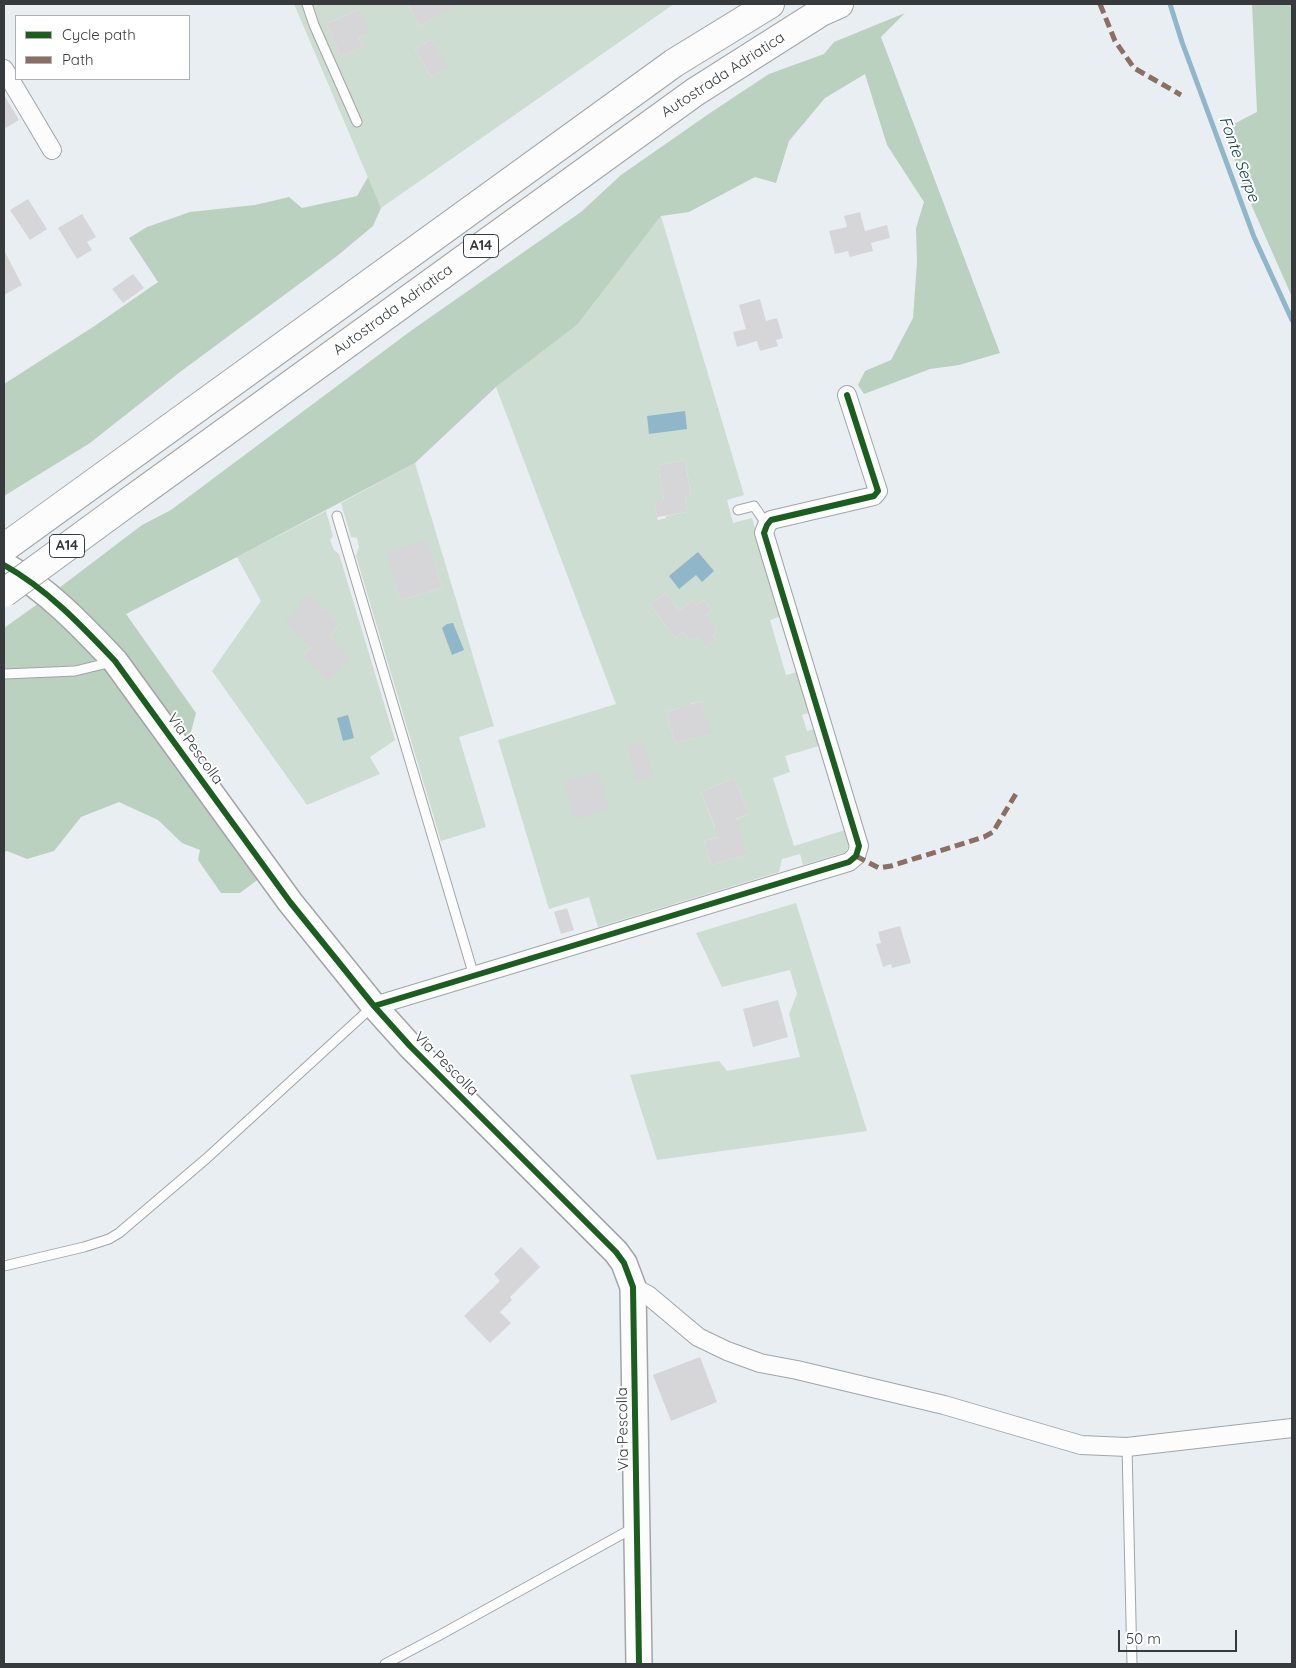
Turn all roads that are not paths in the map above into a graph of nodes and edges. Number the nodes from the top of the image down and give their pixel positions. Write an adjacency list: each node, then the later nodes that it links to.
1 (307, 4): 5 (lane)
2 (770, 4): 11 (highway, A14)
3 (839, 4): 13 (highway, Autostrada Adriatica / A14, bridge)
4 (4, 69): 6 (street)
5 (357, 122)
6 (52, 150)
7 (848, 395): 10 (street)
8 (738, 510): 10 (lane)
9 (336, 516): 16 (lane)
10 (766, 526): 16 (street)
11 (4, 548)
12 (4, 565): 14 (street, Via Pescolla)
13 (4, 593)
14 (115, 661): 15 (lane); 17 (street, Via Pescolla)
15 (4, 674)
16 (474, 976): 17 (street)
17 (374, 1006): 18 (lane); 19 (street, Via Pescolla)
18 (4, 1266)
19 (634, 1287): 21 (street); 22 (street, Via Pescolla)
20 (1292, 1428): 21 (street)
21 (1127, 1447): 25 (lane)
22 (637, 1525): 23 (lane); 24 (street, Via Pescolla)
23 (385, 1664)
24 (639, 1664)
25 (1132, 1664)

